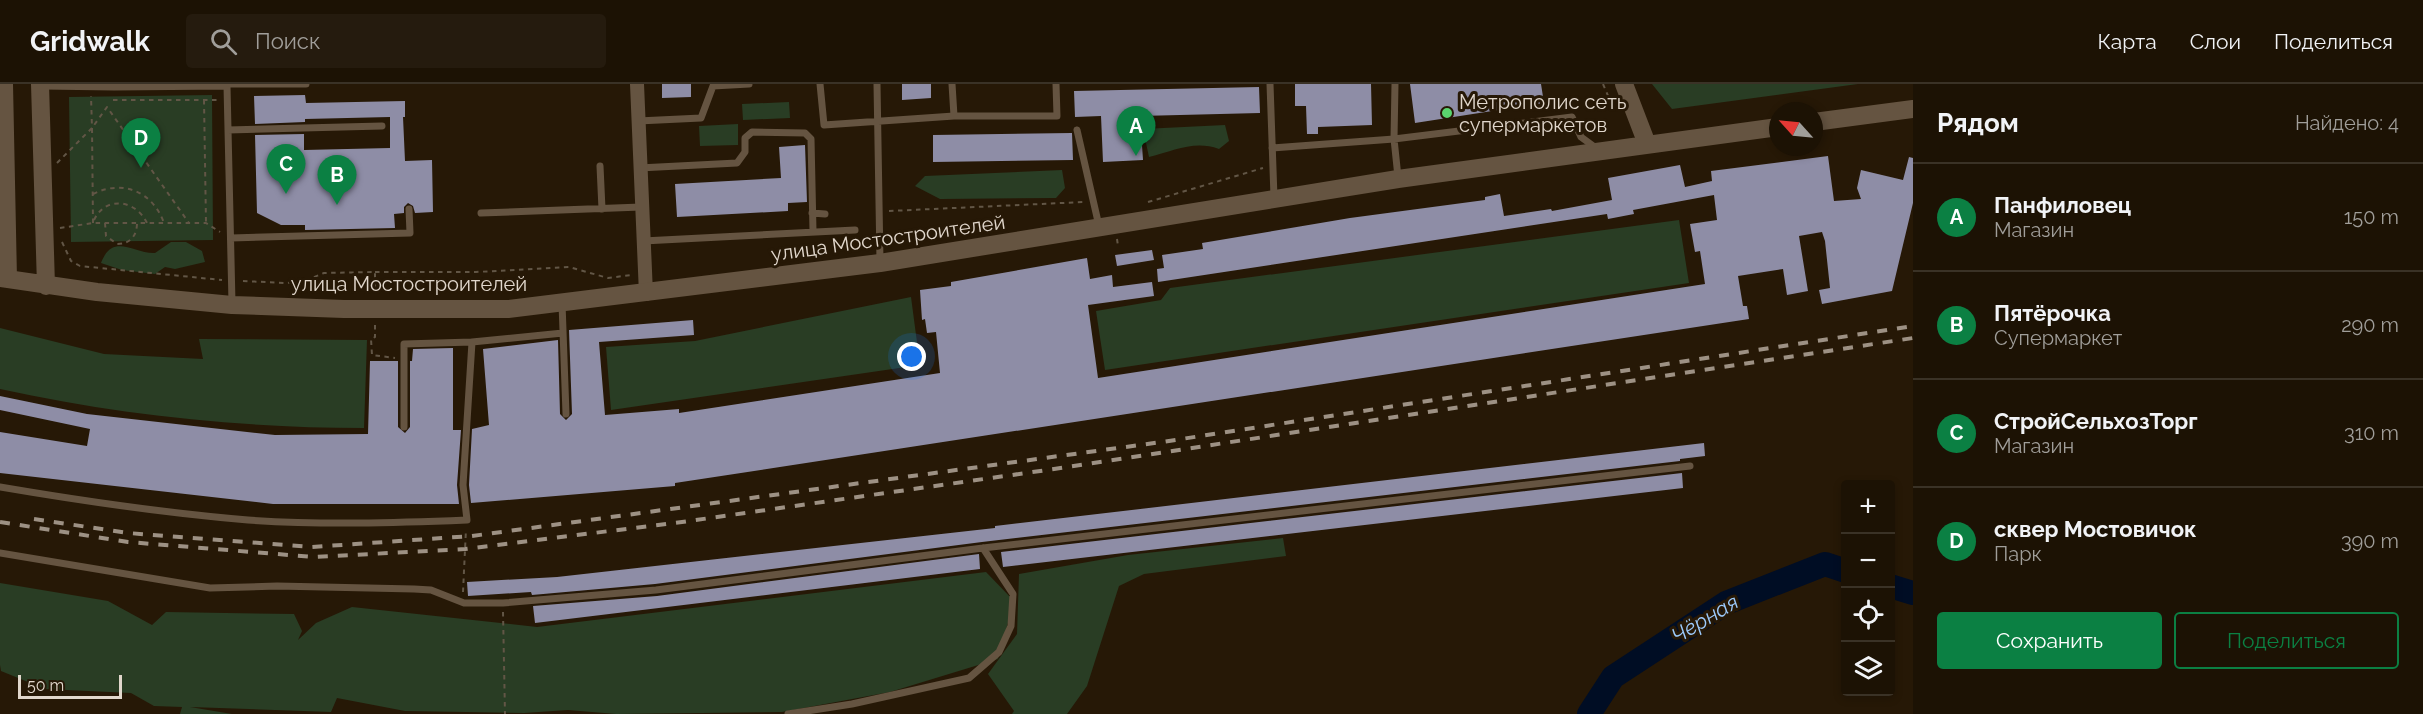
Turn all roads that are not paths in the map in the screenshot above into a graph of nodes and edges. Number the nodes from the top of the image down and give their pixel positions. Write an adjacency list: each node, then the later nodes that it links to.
1 (4, 84): 45 (main road)
2 (306, 84): 14 (lane)
3 (637, 84): 18 (street)
4 (750, 84): 18 (lane)
5 (820, 84): 19 (lane)
6 (877, 84): 19 (lane)
7 (952, 84): 17 (lane)
8 (1056, 84): 17 (lane)
9 (1270, 84): 27 (lane)
10 (1395, 84): 25 (lane)
11 (1624, 84): 26 (main road)
12 (40, 85): 15 (lane); 46 (main road)
13 (178, 85): 14 (lane); 15 (lane)
14 (227, 85): 23 (lane)
15 (114, 86)
16 (1913, 109): 20 (main road)
17 (954, 116): 19 (lane)
18 (638, 121): 30 (street)
19 (877, 121): 44 (lane)
20 (1823, 121)
21 (382, 126): 23 (lane)
22 (1769, 128): 26 (main road, улица Мостостроителей)
23 (228, 130): 42 (lane)
24 (1077, 130): 39 (lane)
25 (1394, 139): 27 (lane); 28 (lane); 31 (lane)
26 (1647, 144): 28 (main road, улица Мостостроителей)
27 (1272, 148): 32 (lane)
28 (1599, 150): 31 (main road, улица Мостостроителей)
29 (600, 166): 35 (lane)
30 (639, 168): 33 (street); 37 (lane)
31 (1398, 179): 32 (main road, улица Мостостроителей)
32 (1274, 200): 39 (main road, улица Мостостроителей)
33 (641, 207): 35 (lane); 43 (street)
34 (410, 209): 42 (lane)
35 (602, 209): 36 (lane)
36 (481, 213)
37 (812, 213): 38 (lane); 41 (lane)
38 (825, 213)
39 (1100, 228): 44 (main road, улица Мостостроителей)
40 (855, 230): 41 (lane)
41 (813, 231): 43 (lane)
42 (231, 238): 49 (lane)
43 (643, 241): 47 (street)
44 (880, 263): 47 (main road, улица Мостостроителей)
45 (4, 279): 46 (main road, улица Мостостроителей)
46 (46, 286): 49 (main road, улица Мостостроителей)
47 (646, 294): 48 (main road, улица Мостостроителей)
48 (562, 303): 49 (main road, улица Мостостроителей); 50 (lane)
49 (232, 305)
50 (562, 333): 51 (lane); 52 (lane)
51 (472, 342): 53 (lane); 55 (lane)
52 (566, 414)
53 (404, 427)
54 (1690, 466): 56 (lane)
55 (0, 487)
56 (983, 549): 57 (lane); 58 (lane)
57 (0, 553)
58 (788, 714)

